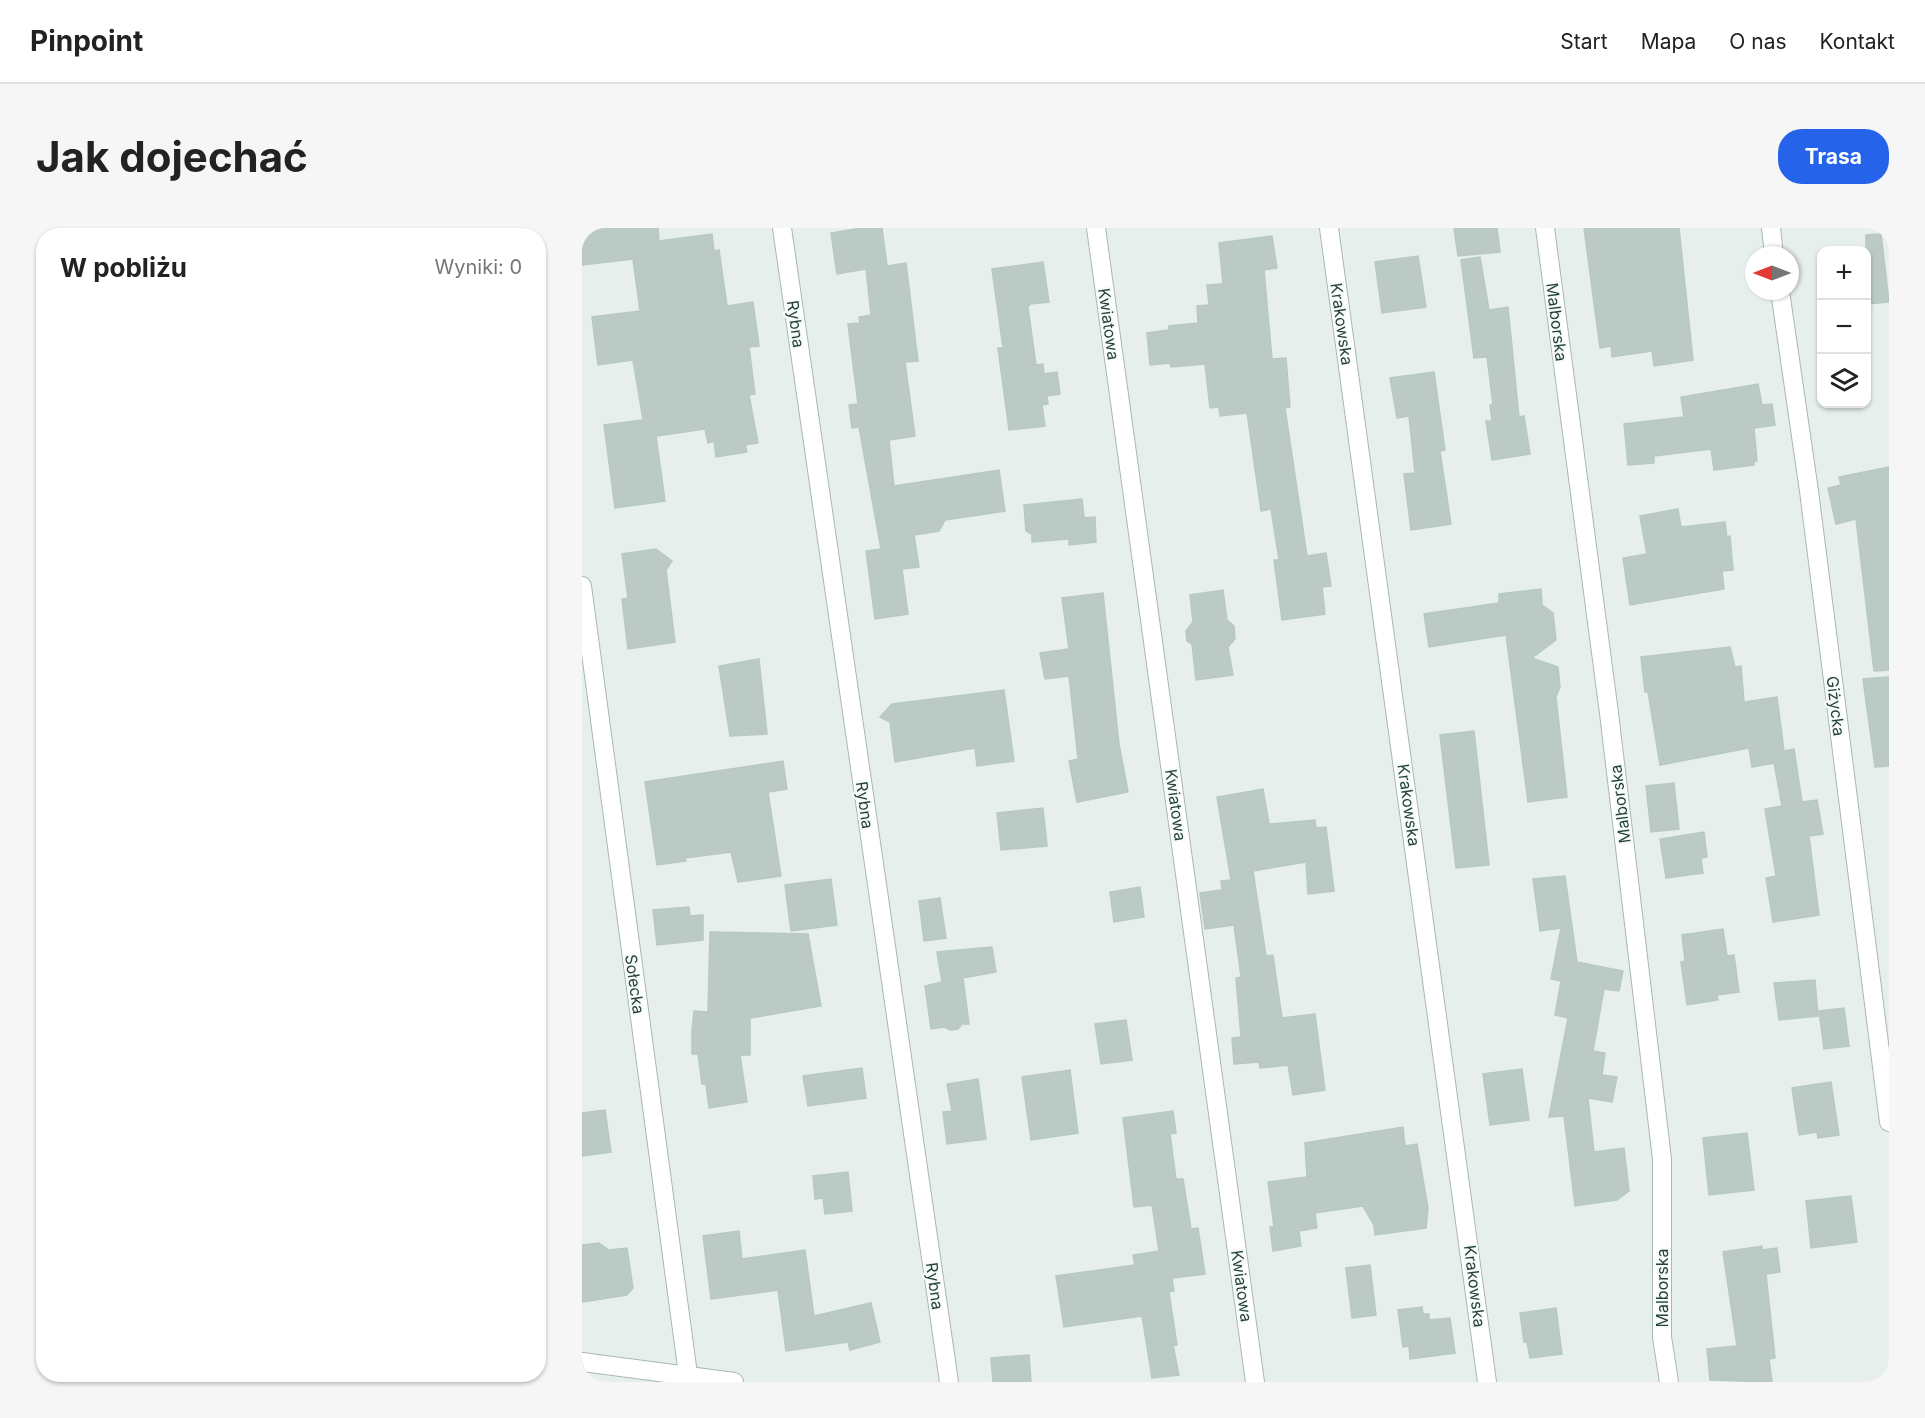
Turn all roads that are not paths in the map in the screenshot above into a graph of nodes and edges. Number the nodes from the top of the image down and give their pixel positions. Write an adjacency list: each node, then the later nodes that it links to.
1 (782, 228): 13 (street, Rybna)
2 (1096, 228): 14 (street, Kwiatowa)
3 (1329, 228): 15 (street, Krakowska)
4 (1545, 228): 16 (street, Malborska)
5 (1771, 228): 6 (street)
6 (1773, 246)
7 (1781, 300): 9 (street, Giżycka)
8 (582, 586): 11 (street, Sołecka)
9 (1889, 1122)
10 (582, 1362): 11 (street)
11 (688, 1379): 12 (street)
12 (734, 1382)
13 (949, 1382)
14 (1255, 1382)
15 (1487, 1382)
16 (1669, 1382)

